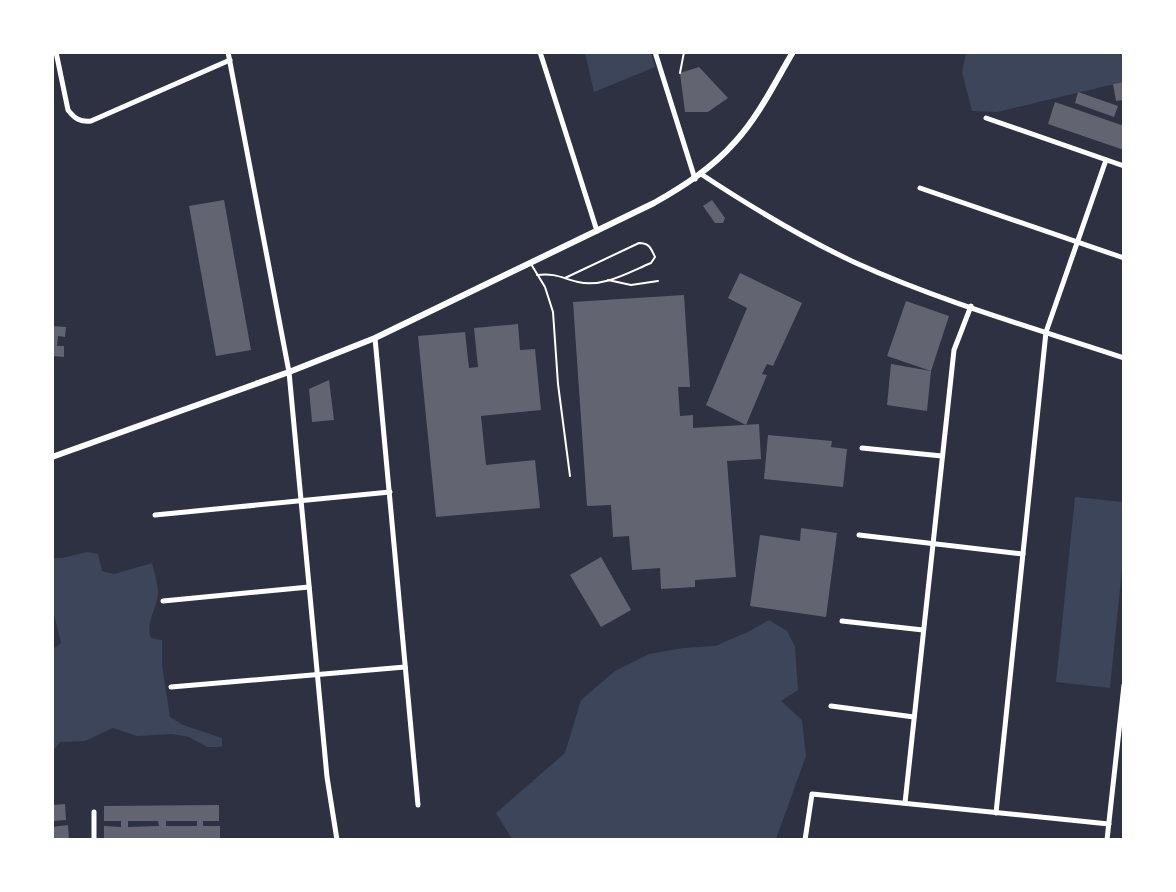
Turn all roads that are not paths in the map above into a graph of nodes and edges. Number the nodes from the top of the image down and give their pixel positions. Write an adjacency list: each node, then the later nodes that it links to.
1 (56, 52): 6 (street)
2 (228, 52): 6 (street)
3 (540, 52): 13 (street)
4 (655, 52): 11 (street)
5 (793, 52): 10 (street)
6 (230, 60): 25 (street)
7 (986, 118): 8 (street)
8 (1106, 160): 9 (street); 14 (street)
9 (1124, 166)
10 (701, 174): 11 (street); 21 (street)
11 (695, 179): 13 (street)
12 (920, 188): 14 (street)
13 (597, 231): 16 (street)
14 (1077, 242): 15 (street); 22 (street)
15 (1124, 258)
16 (530, 261): 17 (lane); 23 (street)
17 (537, 274): 18 (lane); 29 (lane)
18 (565, 278): 19 (lane); 19 (lane)
19 (608, 280): 20 (lane)
20 (658, 281)
21 (971, 306): 22 (street); 27 (street)
22 (1046, 332): 24 (street); 35 (street)
23 (375, 338): 25 (street); 30 (street)
24 (1124, 358)
25 (289, 372): 28 (street); 31 (street)
26 (862, 448): 27 (street)
27 (942, 456): 34 (street)
28 (52, 457)
29 (570, 476)
30 (390, 492): 31 (street); 40 (street)
31 (301, 500): 32 (street); 36 (street)
32 (155, 515)
33 (859, 535): 34 (street)
34 (933, 544): 35 (street); 39 (street)
35 (1023, 555): 49 (street)
36 (309, 587): 37 (street); 41 (street)
37 (163, 602)
38 (842, 621): 39 (street)
39 (923, 630): 45 (street)
40 (405, 667): 41 (street); 47 (street)
41 (317, 674): 43 (street); 52 (street)
42 (1124, 685): 50 (street)
43 (171, 687)
44 (831, 706): 45 (street)
45 (914, 717): 46 (street)
46 (904, 803): 49 (street); 53 (street)
47 (418, 805)
48 (94, 812): 51 (street)
49 (996, 813): 50 (street)
50 (1109, 824): 54 (street)
51 (94, 840)
52 (337, 840)
53 (805, 840)
54 (1107, 840)

